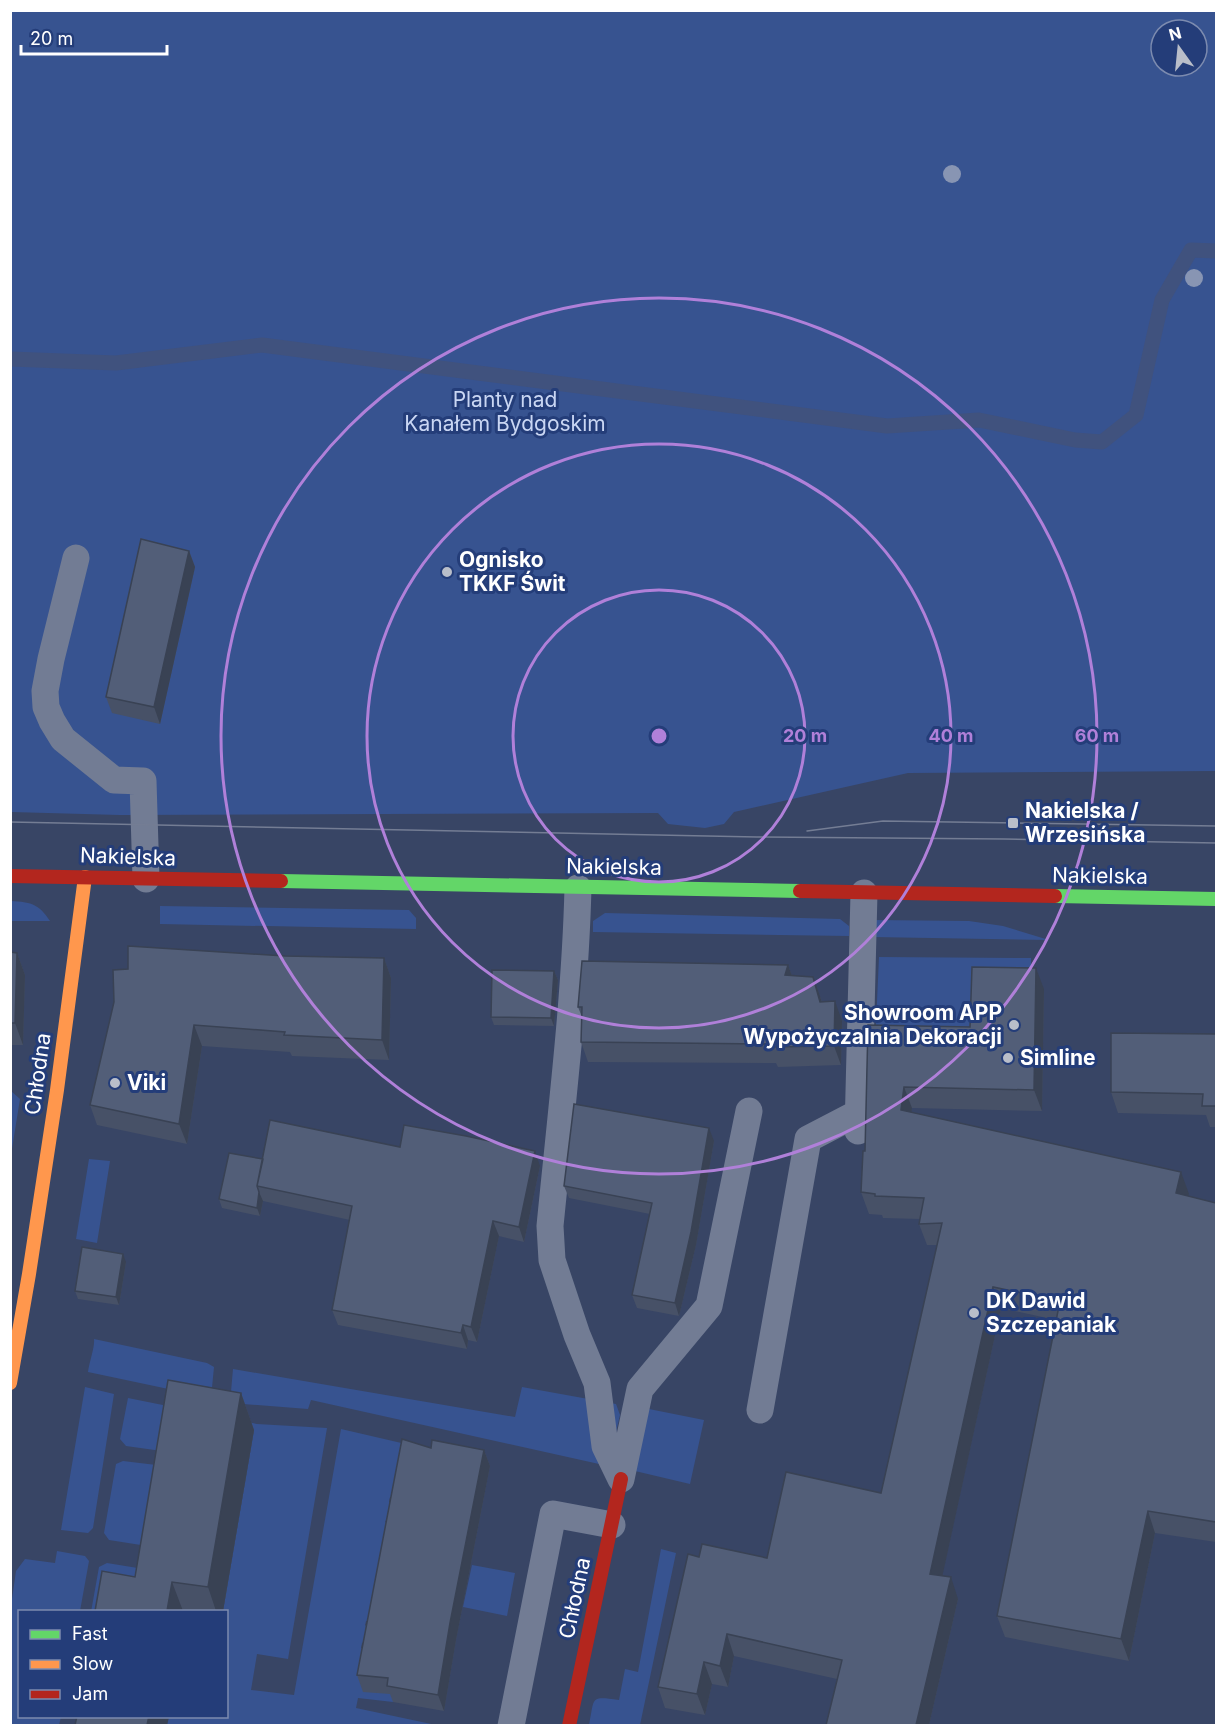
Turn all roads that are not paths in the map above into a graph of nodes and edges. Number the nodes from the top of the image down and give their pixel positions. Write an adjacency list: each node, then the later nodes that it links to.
1 (76, 558): 4 (lane)
2 (10, 876): 3 (main road, Nakielska)
3 (85, 877): 4 (main road, Nakielska); 9 (main road, Chłodna)
4 (146, 879): 5 (main road, Nakielska)
5 (578, 888): 6 (main road, Nakielska); 11 (lane)
6 (864, 893): 7 (main road, Nakielska); 10 (lane)
7 (1216, 899)
8 (749, 1111): 11 (lane)
9 (10, 1383)
10 (760, 1410)
11 (621, 1479): 12 (main road, Chłodna)
12 (612, 1525): 13 (lane); 14 (main road, Chłodna)
13 (511, 1725)
14 (569, 1725)

